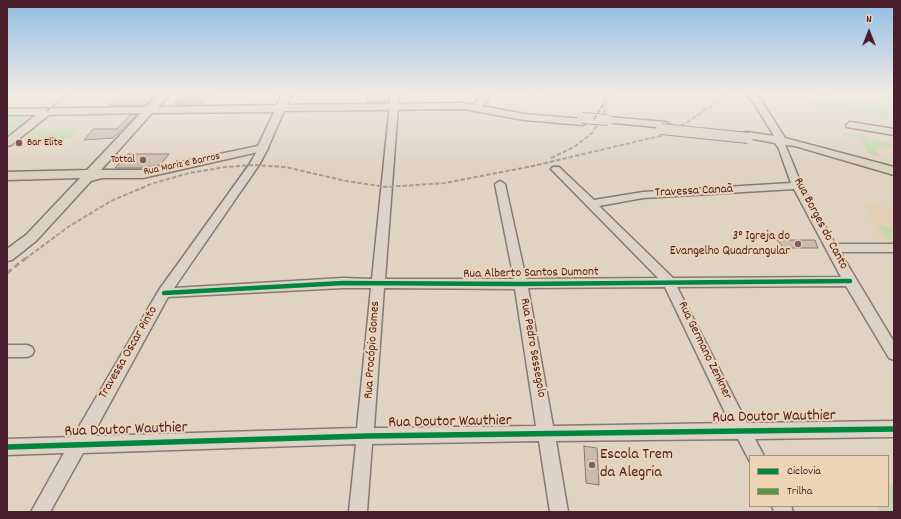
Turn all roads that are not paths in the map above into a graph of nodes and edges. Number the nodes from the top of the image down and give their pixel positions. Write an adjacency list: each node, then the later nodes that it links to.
1 (39, 117): 10 (main road)
2 (147, 117): 14 (main road)
3 (277, 117): 11 (main road)
4 (393, 117): 26 (street, Rua Procópio Gomes)
5 (553, 117): 9 (main road, bridge)
6 (767, 117): 9 (main road, Rua Borges do Canto)
7 (850, 125): 8 (street)
8 (894, 132)
9 (781, 142): 13 (main road); 16 (main road); 18 (street, Rua Borges do Canto)
10 (7, 143)
11 (263, 148): 14 (main road, Rua Mariz e Barros); 27 (street, Travessa Oscar Pinto)
12 (556, 169): 19 (street, Rua Germano Zenkner)
13 (894, 171)
14 (95, 174): 15 (main road, Rua Mariz e Barros); 22 (main road)
15 (7, 176)
16 (894, 176)
17 (500, 184): 25 (street, Rua Pedro Sessegolo)
18 (797, 186): 19 (street, Travessa Canaã); 20 (street, Rua Borges do Canto)
19 (591, 204): 23 (street, Rua Germano Zenkner)
20 (832, 248): 21 (street); 24 (street, Rua Borges do Canto)
21 (894, 248)
22 (7, 256)
23 (668, 281): 24 (street, Rua Alberto Santos Dumont); 25 (street, Rua Alberto Santos Dumont); 32 (street, Rua Germano Zenkner)
24 (850, 281): 30 (street, Rua Borges do Canto)
25 (521, 284): 26 (street, Rua Alberto Santos Dumont); 33 (street, Rua Pedro Sessegolo)
26 (378, 285): 27 (street, Rua Alberto Santos Dumont); 34 (street, Rua Procópio Gomes)
27 (164, 292): 35 (street, Travessa Oscar Pinto)
28 (7, 351): 29 (street)
29 (27, 351)
30 (894, 354)
31 (894, 429): 32 (street, Rua Doutor Wauthier)
32 (742, 430): 33 (street, Rua Doutor Wauthier); 37 (street, Rua Germano Zenkner)
33 (547, 434): 34 (street, Rua Doutor Wauthier); 40 (street, Rua Pedro Sessegolo)
34 (366, 436): 35 (street, Rua Doutor Wauthier); 39 (street, Rua Procópio Gomes)
35 (77, 445): 36 (street, Rua Doutor Wauthier); 38 (street, Travessa Oscar Pinto)
36 (7, 447)
37 (754, 455)
38 (40, 512)
39 (358, 512)
40 (559, 512)

